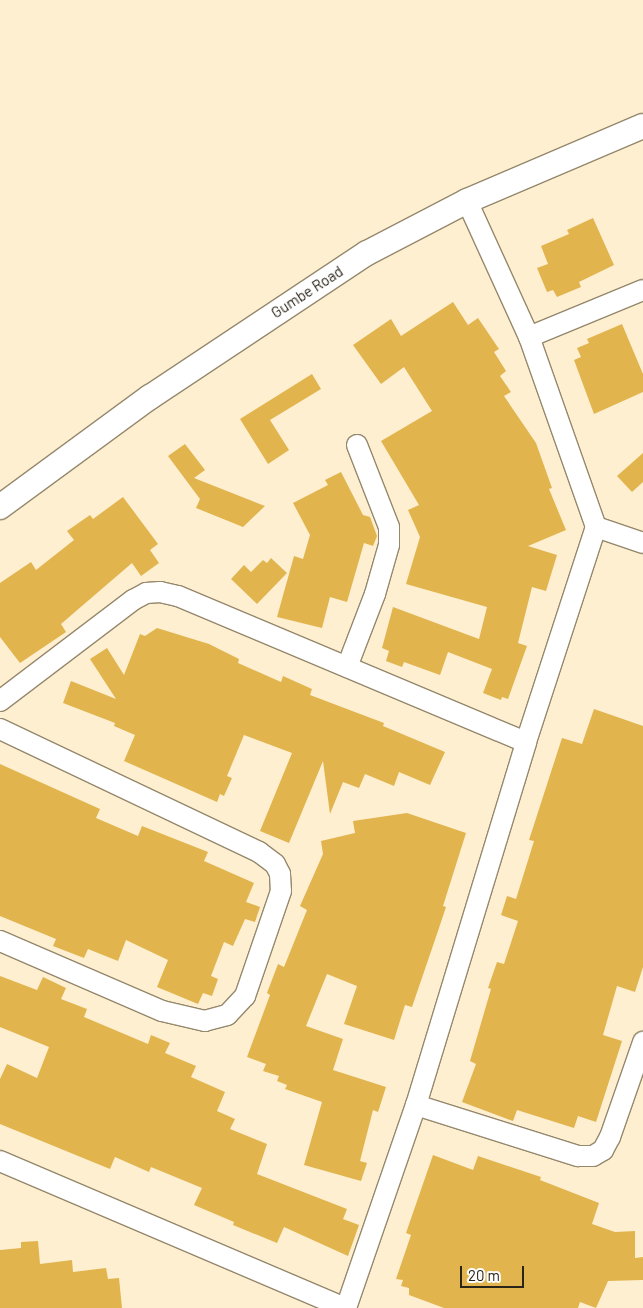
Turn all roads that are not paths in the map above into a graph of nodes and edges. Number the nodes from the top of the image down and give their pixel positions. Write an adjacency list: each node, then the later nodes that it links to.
1 (643, 126): 2 (street, Gumbe Road)
2 (468, 201): 4 (street); 6 (street, Gumbe Road)
3 (643, 290): 4 (street)
4 (530, 337): 7 (street)
5 (357, 445): 9 (street)
6 (0, 507)
7 (596, 527): 8 (street); 12 (street)
8 (643, 543)
9 (347, 667): 10 (street); 12 (street)
10 (0, 701)
11 (0, 729): 13 (street)
12 (526, 742): 15 (street)
13 (0, 941)
14 (643, 1042): 15 (street)
15 (416, 1105): 17 (street)
16 (0, 1161): 17 (street)
17 (345, 1308)

